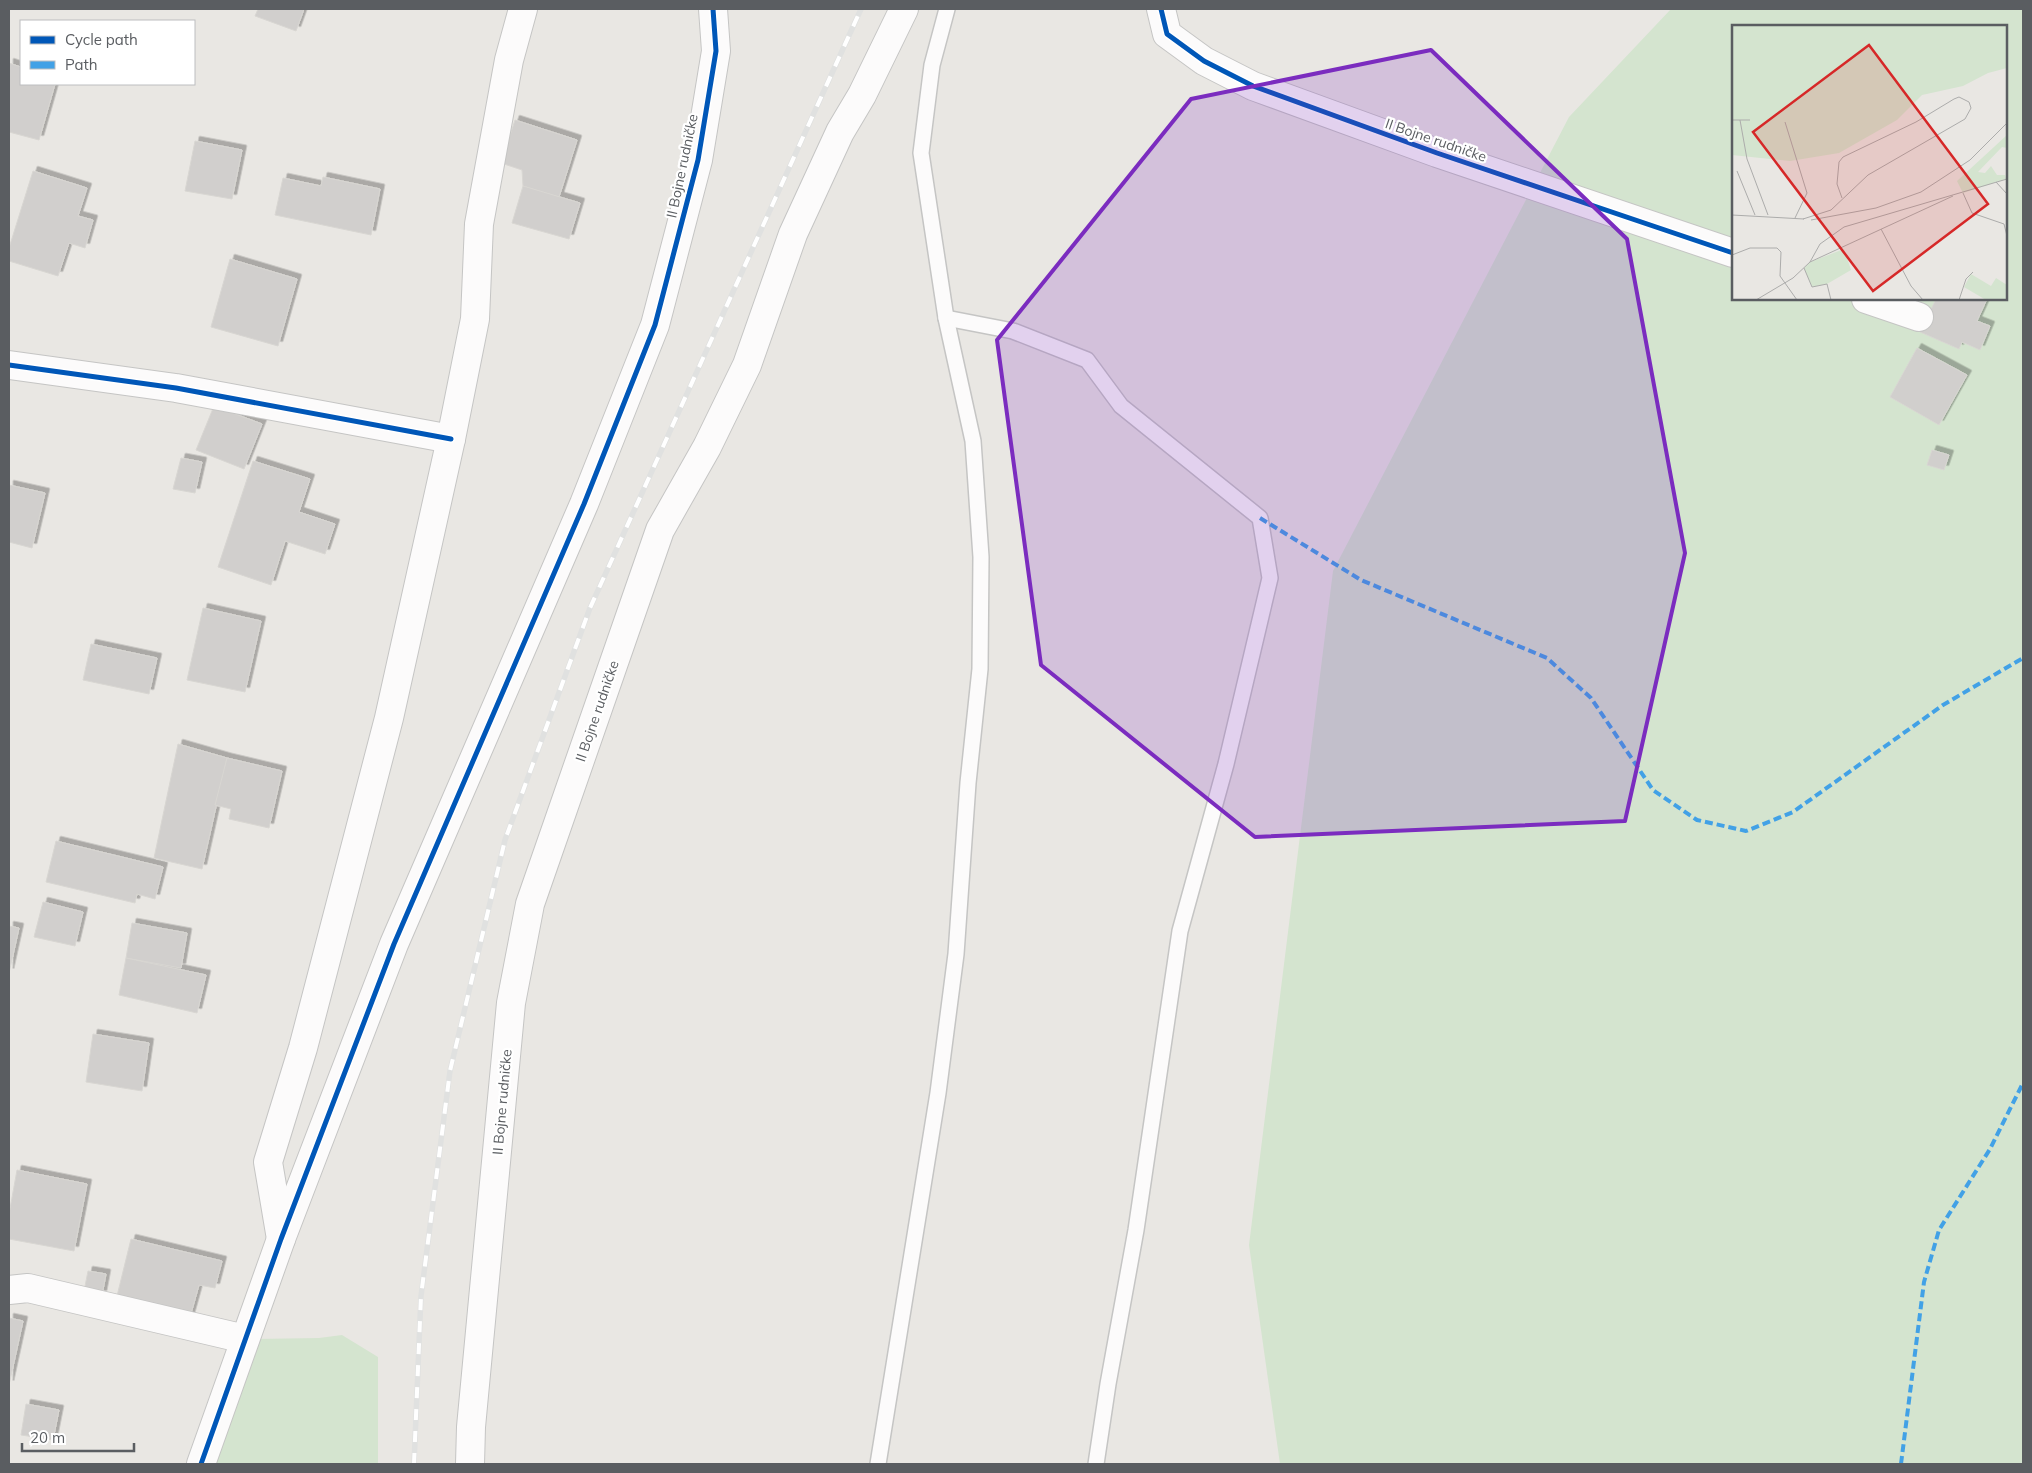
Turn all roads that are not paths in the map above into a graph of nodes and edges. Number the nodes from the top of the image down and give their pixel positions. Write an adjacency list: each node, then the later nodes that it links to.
1 (523, 9): 11 (street)
2 (713, 9): 12 (street, II Bojne rudničke)
3 (904, 9): 16 (street, II Bojne rudničke)
4 (947, 9): 9 (lane)
5 (1161, 9): 6 (street, II Bojne rudničke)
6 (1732, 254)
7 (1869, 300): 8 (street)
8 (1919, 317)
9 (946, 318): 17 (lane); 18 (lane)
10 (9, 365): 11 (street)
11 (452, 439): 12 (street)
12 (281, 1239): 14 (street, II Bojne rudničke)
13 (9, 1290): 14 (street)
14 (245, 1339): 15 (street, II Bojne rudničke)
15 (201, 1464)
16 (470, 1464)
17 (878, 1464)
18 (1096, 1464)

